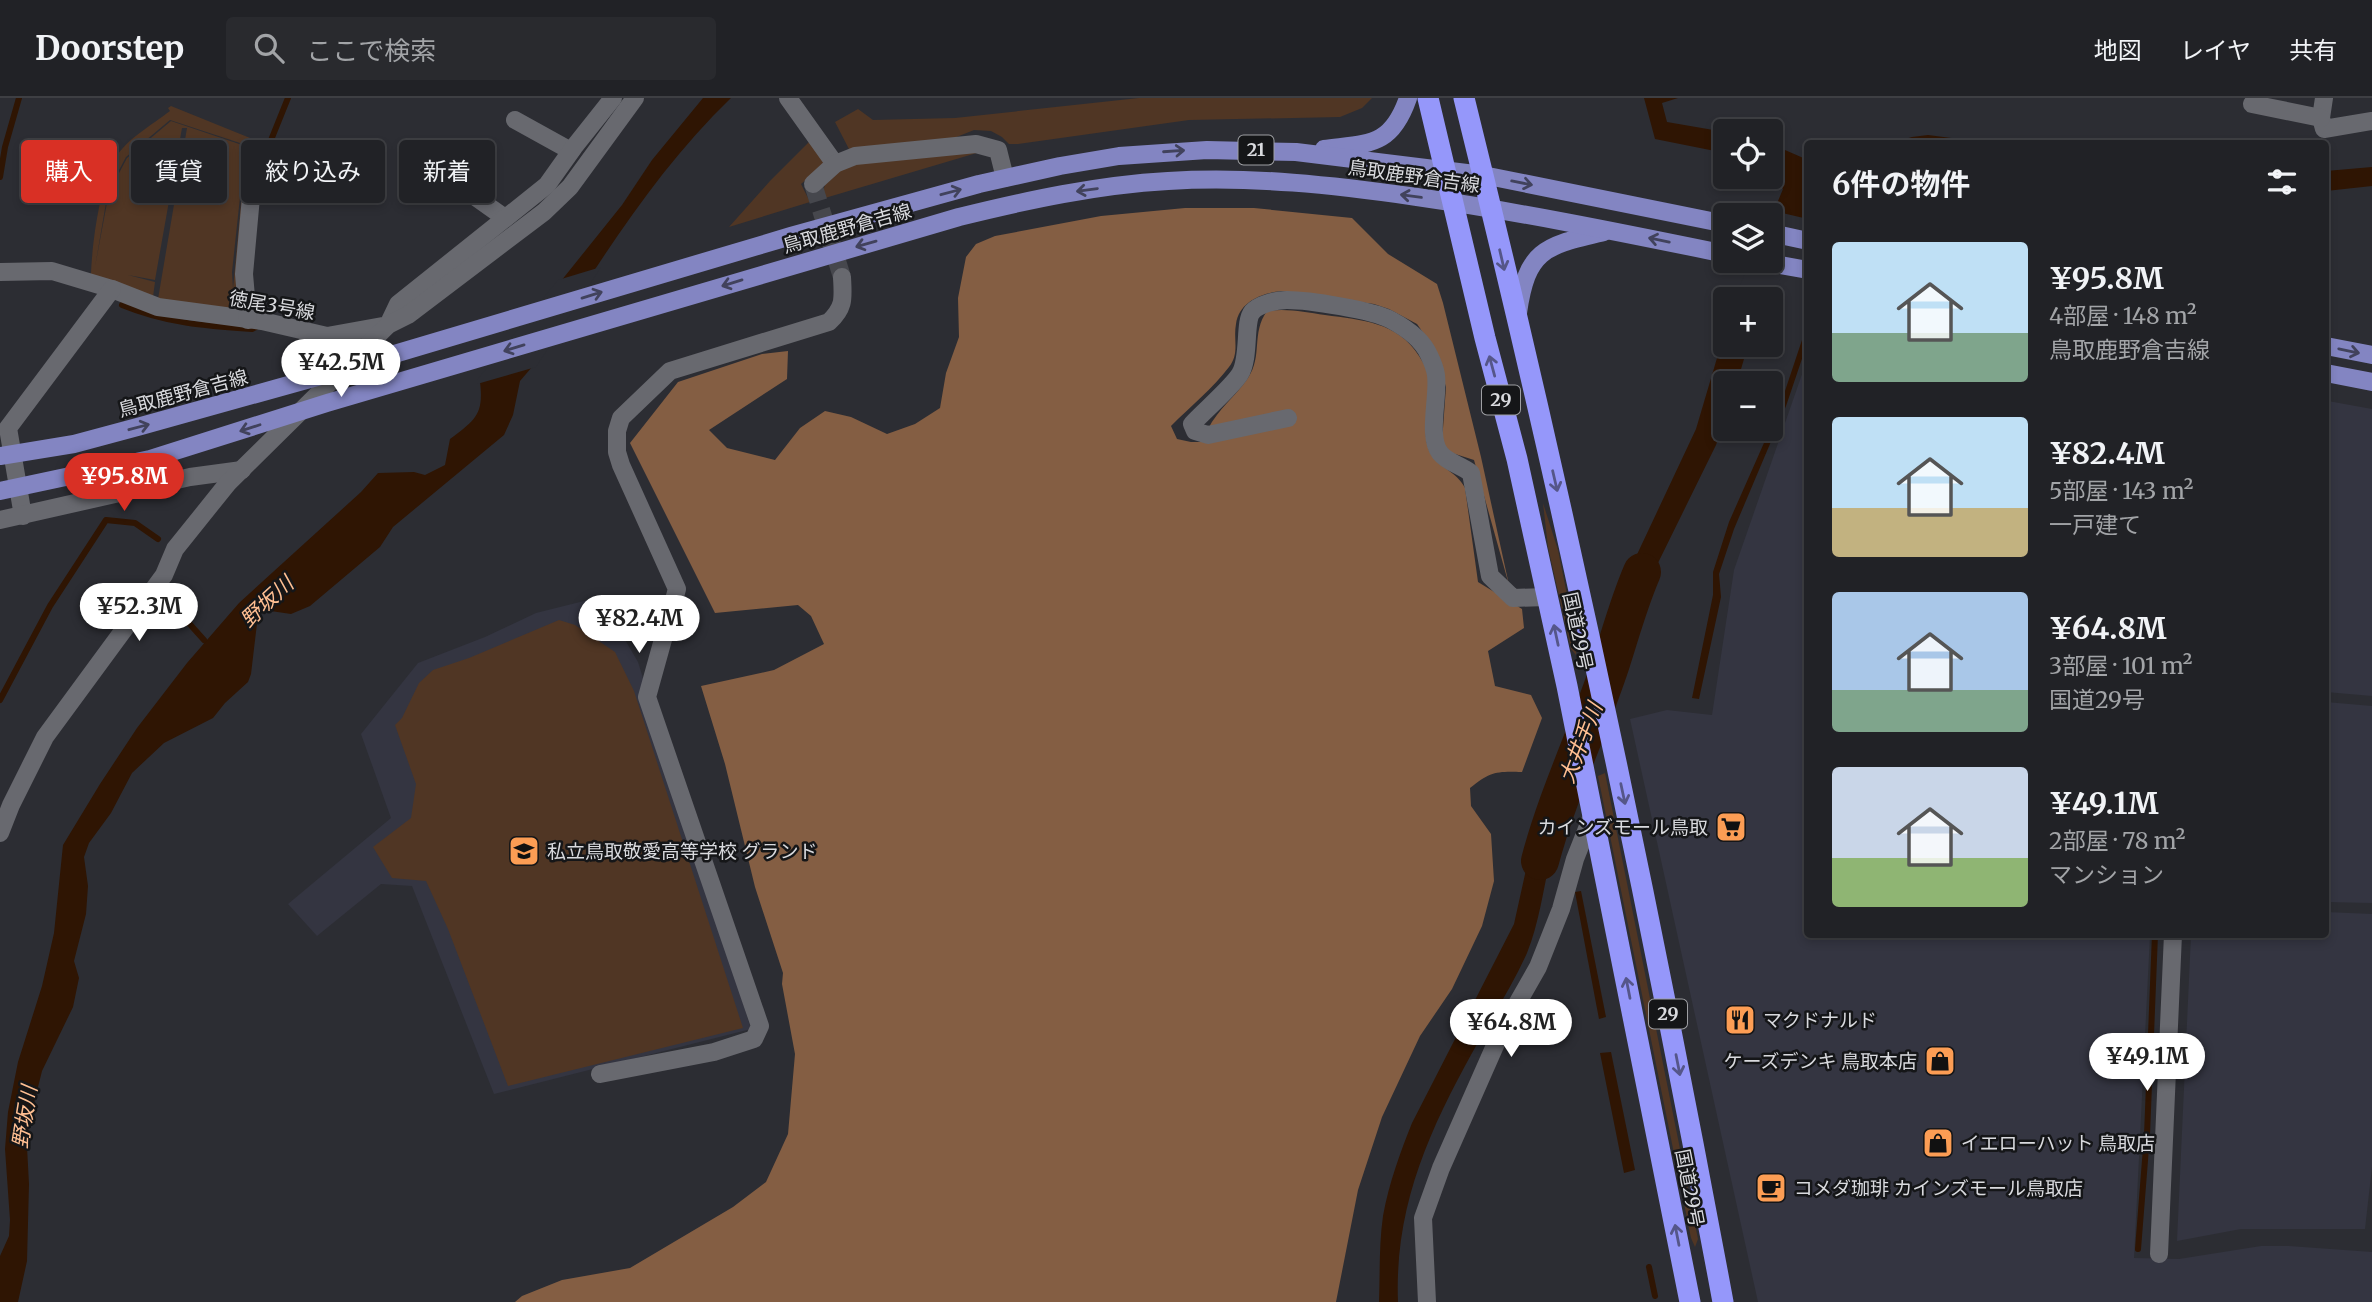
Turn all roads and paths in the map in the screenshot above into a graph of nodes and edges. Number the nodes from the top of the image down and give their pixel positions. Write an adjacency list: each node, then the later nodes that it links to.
1 (613, 98): 12 (street)
2 (635, 98): 36 (street)
3 (788, 98): 14 (street)
4 (1408, 98): 13 (main road)
5 (1429, 98): 15 (highway, 国道29号 / 29)
6 (1464, 98): 16 (highway, 国道29号 / 29)
7 (2324, 98): 9 (street)
8 (2252, 104): 9 (street)
9 (2321, 118): 11 (street)
10 (515, 120): 12 (street)
11 (2372, 121)
12 (571, 151): 23 (street)
13 (1297, 152): 15 (main road, 鳥取鹿野倉吉線 / 21); 17 (main road, 鳥取鹿野倉吉線 / 21, one-way to 13)
14 (835, 164): 17 (street); 18 (street)
15 (1445, 170): 16 (main road, 鳥取鹿野倉吉線 / 21); 19 (highway, 国道29号 / 29)
16 (1483, 175): 22 (highway, 国道29号 / 29); 24 (main road, 鳥取鹿野倉吉線 / 21, one-way to 24)
17 (1006, 178): 42 (main road, 鳥取鹿野倉吉線 / 21, one-way to 17)
18 (813, 184)
19 (1453, 202): 22 (main road, 鳥取鹿野倉吉線 / 21); 44 (main road, 鳥取鹿野倉吉線 / 21, one-way to 44); 47 (highway, 国道29号 / 29, one-way to 19)
20 (250, 203): 34 (street)
21 (484, 203): 23 (street)
22 (1489, 207): 25 (main road, 鳥取鹿野倉吉線 / 21); 35 (highway, 国道29号 / 29, one-way to 35)
23 (505, 218): 36 (street)
24 (1713, 221)
25 (1611, 230): 28 (main road, 鳥取鹿野倉吉線 / 21, one-way to 25); 35 (main road)
26 (1783, 236): 27 (main road)
27 (1804, 240)
28 (1713, 251)
29 (1783, 266): 30 (main road)
30 (1803, 270)
31 (0, 272): 33 (street, 徳尾3号線)
32 (842, 277): 51 (street)
33 (112, 289): 34 (street, 徳尾3号線); 45 (street)
34 (248, 320): 36 (street, 徳尾3号線)
35 (1517, 321): 55 (highway, 国道29号 / 29, one-way to 55)
36 (388, 325): 43 (street)
37 (2329, 347): 38 (main road, one-way to 38)
38 (2372, 355)
39 (2329, 374): 40 (main road)
40 (2372, 382)
41 (1288, 418): 47 (street)
42 (0, 456)
43 (242, 470): 45 (street); 49 (street)
44 (0, 491)
45 (23, 516): 46 (street)
46 (0, 520)
47 (1547, 597): 48 (highway, 国道29号 / 29, one-way to 47)
48 (1592, 816): 53 (street); 54 (highway, 国道29号 / 29, one-way to 48)
49 (0, 833)
50 (2173, 938): 52 (street)
51 (600, 1074)
52 (2159, 1254)
53 (1427, 1302)
54 (1690, 1302)
55 (1723, 1302)

